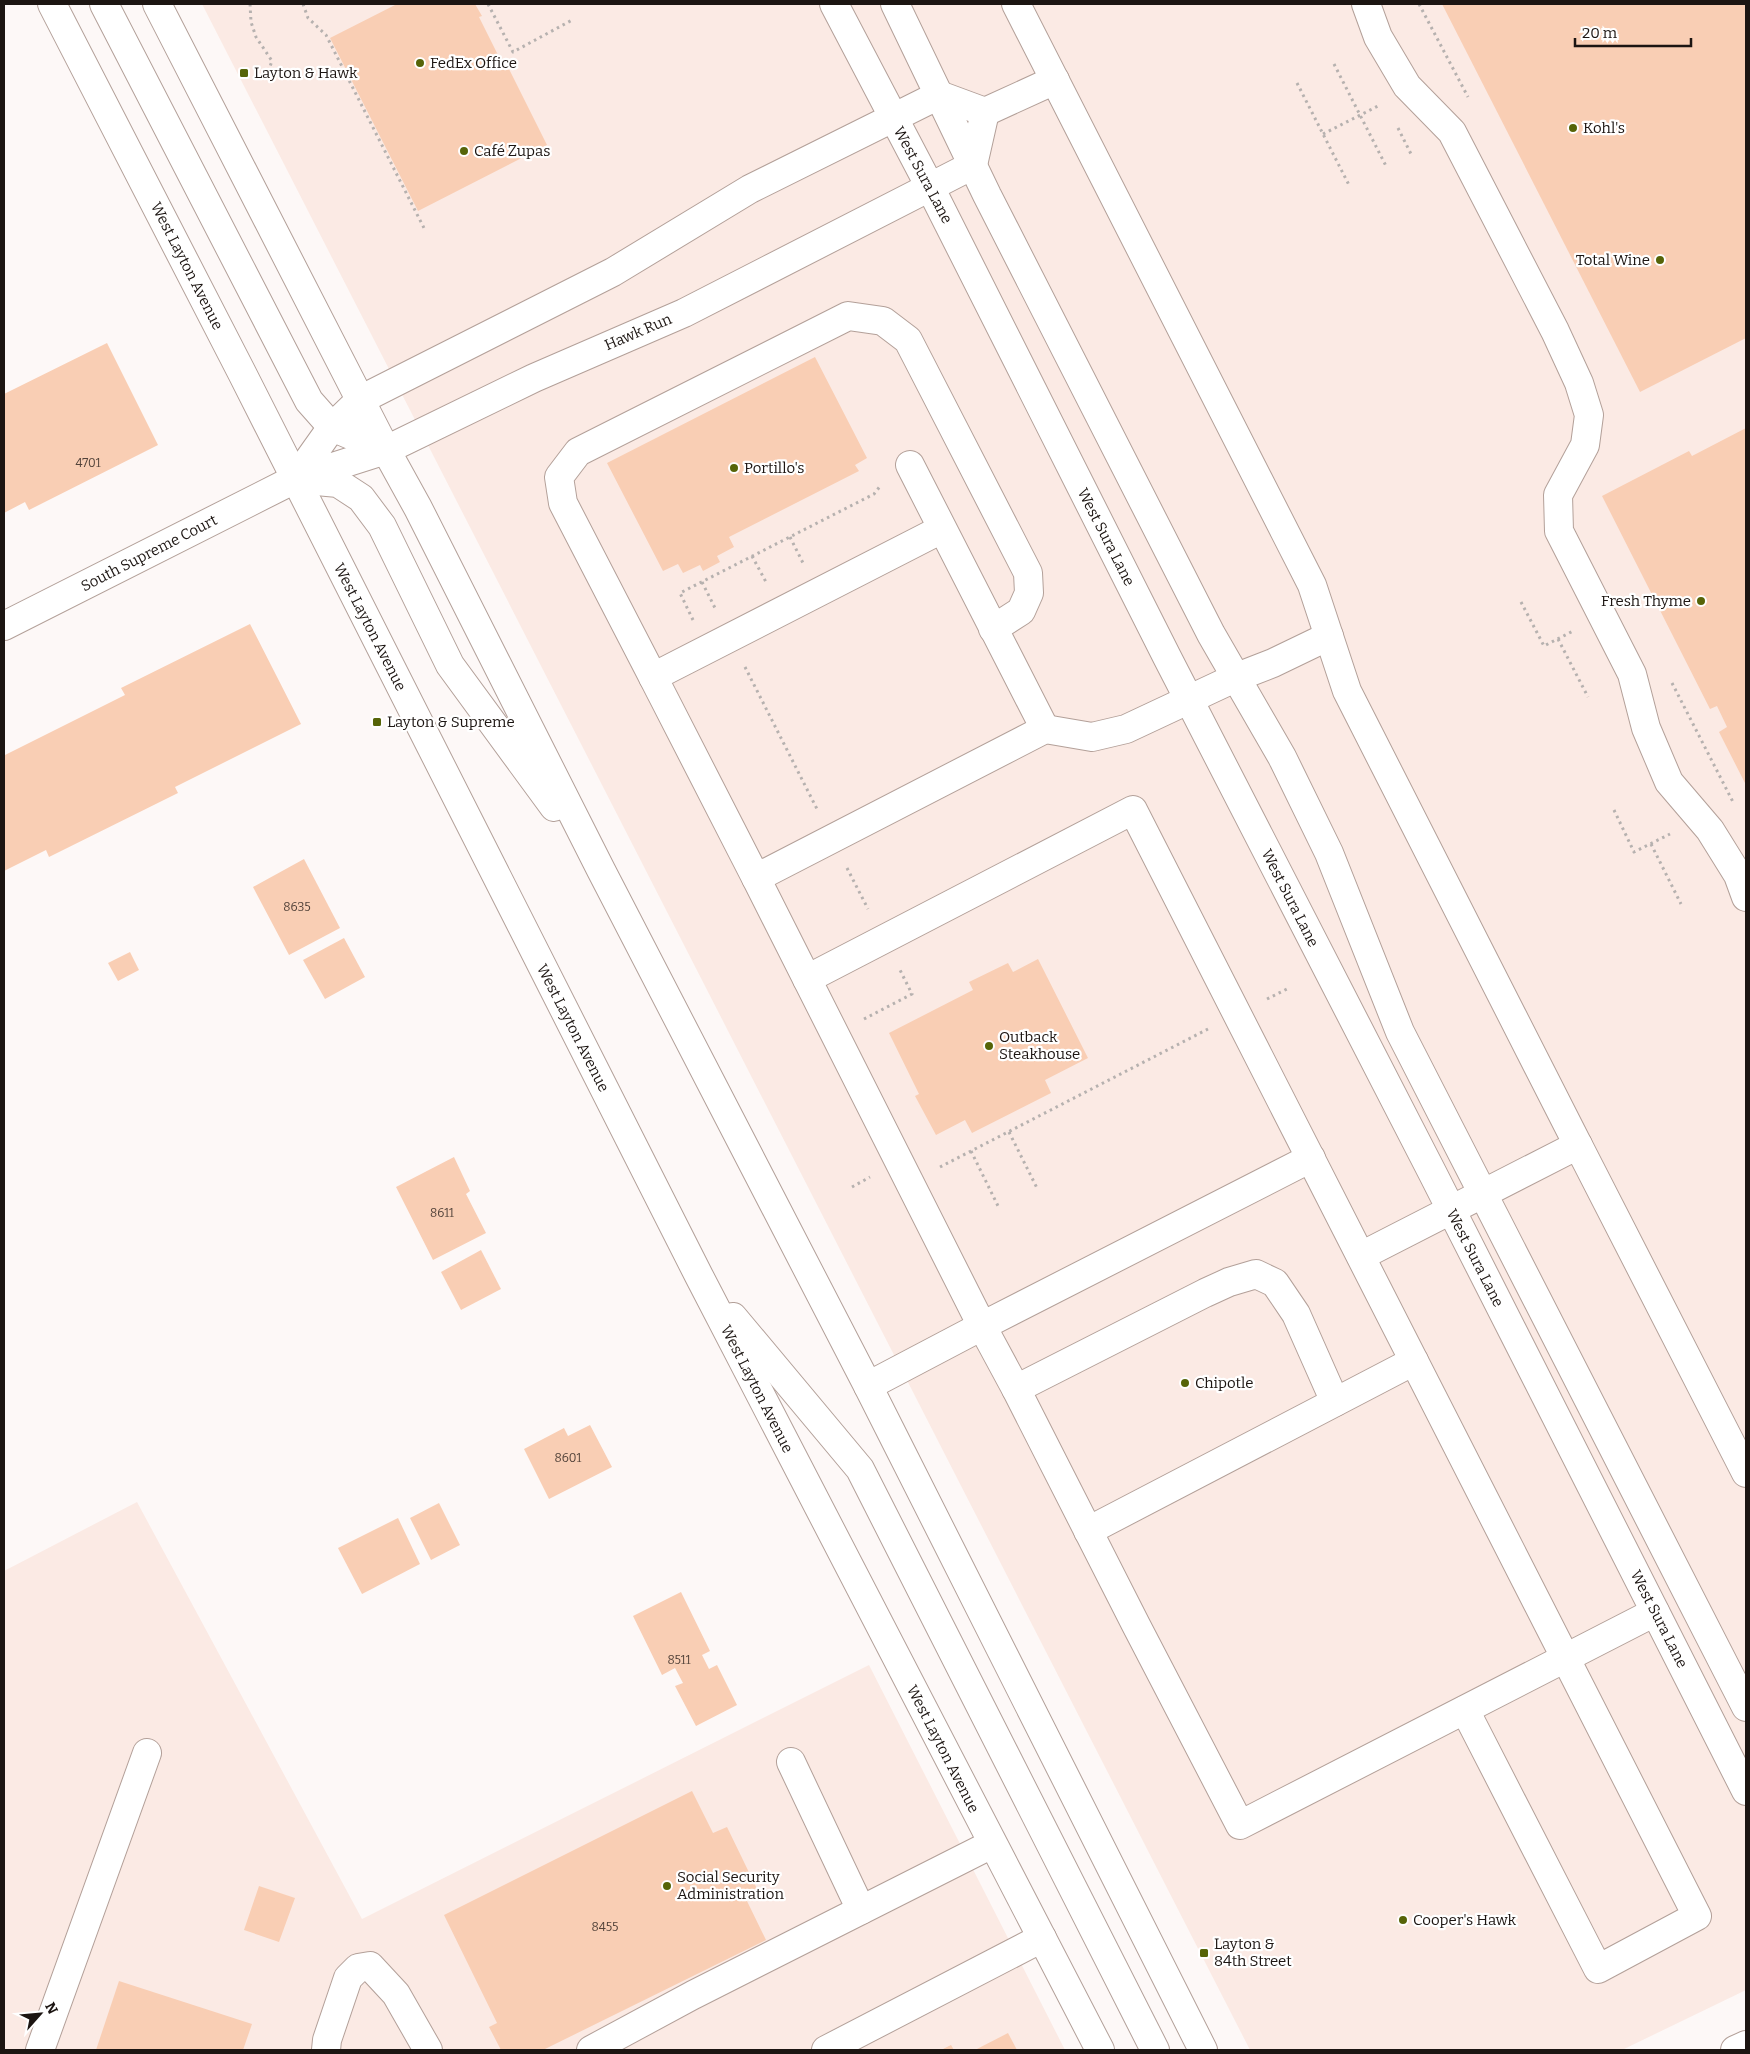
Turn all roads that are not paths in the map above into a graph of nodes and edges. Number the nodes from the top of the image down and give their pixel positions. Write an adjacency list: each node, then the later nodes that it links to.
1 (52, 4): 18 (main road, West Layton Avenue)
2 (104, 4): 15 (main road)
3 (157, 4): 14 (main road)
4 (834, 4): 11 (main road, West Sura Lane)
5 (895, 4): 9 (main road)
6 (1016, 4): 8 (main road)
7 (1366, 4): 29 (main road)
8 (1055, 80): 10 (main road); 22 (main road)
9 (939, 95): 10 (main road); 11 (main road); 12 (main road)
10 (985, 112): 12 (main road)
11 (893, 118): 13 (main road, West Sura Lane); 14 (main road)
12 (973, 165): 13 (main road, Hawk Run); 24 (main road)
13 (930, 187): 16 (main road, Hawk Run); 25 (main road, West Sura Lane)
14 (360, 400): 15 (main road); 16 (main road)
15 (332, 427): 16 (main road); 18 (main road)
16 (386, 450): 18 (main road, Hawk Run); 27 (main road)
17 (910, 465): 19 (main road)
18 (295, 479): 20 (main road, South Supreme Court); 27 (main road); 36 (main road, West Layton Avenue)
19 (942, 529): 21 (main road); 23 (main road)
20 (4, 626)
21 (994, 629): 23 (main road); 26 (main road)
22 (1329, 636): 24 (main road); 31 (main road)
23 (653, 677): 28 (main road)
24 (1236, 677): 25 (main road); 33 (main road)
25 (1188, 700): 26 (main road); 34 (main road, West Sura Lane)
26 (1045, 729): 28 (main road)
27 (601, 870): 39 (main road)
28 (756, 878): 30 (main road)
29 (1746, 897)
30 (807, 979): 32 (main road); 37 (main road)
31 (1578, 1145): 33 (main road); 42 (main road)
32 (1311, 1158): 35 (main road); 37 (main road)
33 (1484, 1193): 34 (main road); 46 (main road)
34 (1451, 1210): 35 (main road); 44 (main road, West Sura Lane)
35 (1360, 1256): 38 (main road)
36 (699, 1276): 51 (main road, West Layton Avenue); 61 (main road)
37 (982, 1326): 39 (main road); 40 (main road)
38 (1414, 1360): 41 (main road); 45 (main road)
39 (868, 1386): 62 (main road)
40 (1016, 1389): 41 (main road); 43 (main road)
41 (1335, 1402): 43 (main road)
42 (1746, 1473)
43 (1088, 1531): 47 (main road)
44 (1655, 1612): 45 (main road); 50 (main road, West Sura Lane)
45 (1566, 1658): 47 (main road); 47 (main road)
46 (1746, 1707)
47 (1464, 1710)
48 (146, 1753): 55 (main road)
49 (791, 1762): 52 (main road)
50 (1746, 1791)
51 (992, 1844): 52 (main road); 53 (main road, West Layton Avenue)
52 (861, 1910): 58 (main road)
53 (1042, 1938): 59 (main road); 60 (main road, West Layton Avenue)
54 (1746, 2045): 63 (main road)
55 (40, 2050)
56 (326, 2050): 57 (main road)
57 (428, 2050)
58 (591, 2050)
59 (826, 2050)
60 (1100, 2050)
61 (1155, 2050)
62 (1203, 2050)
63 (1734, 2050)

